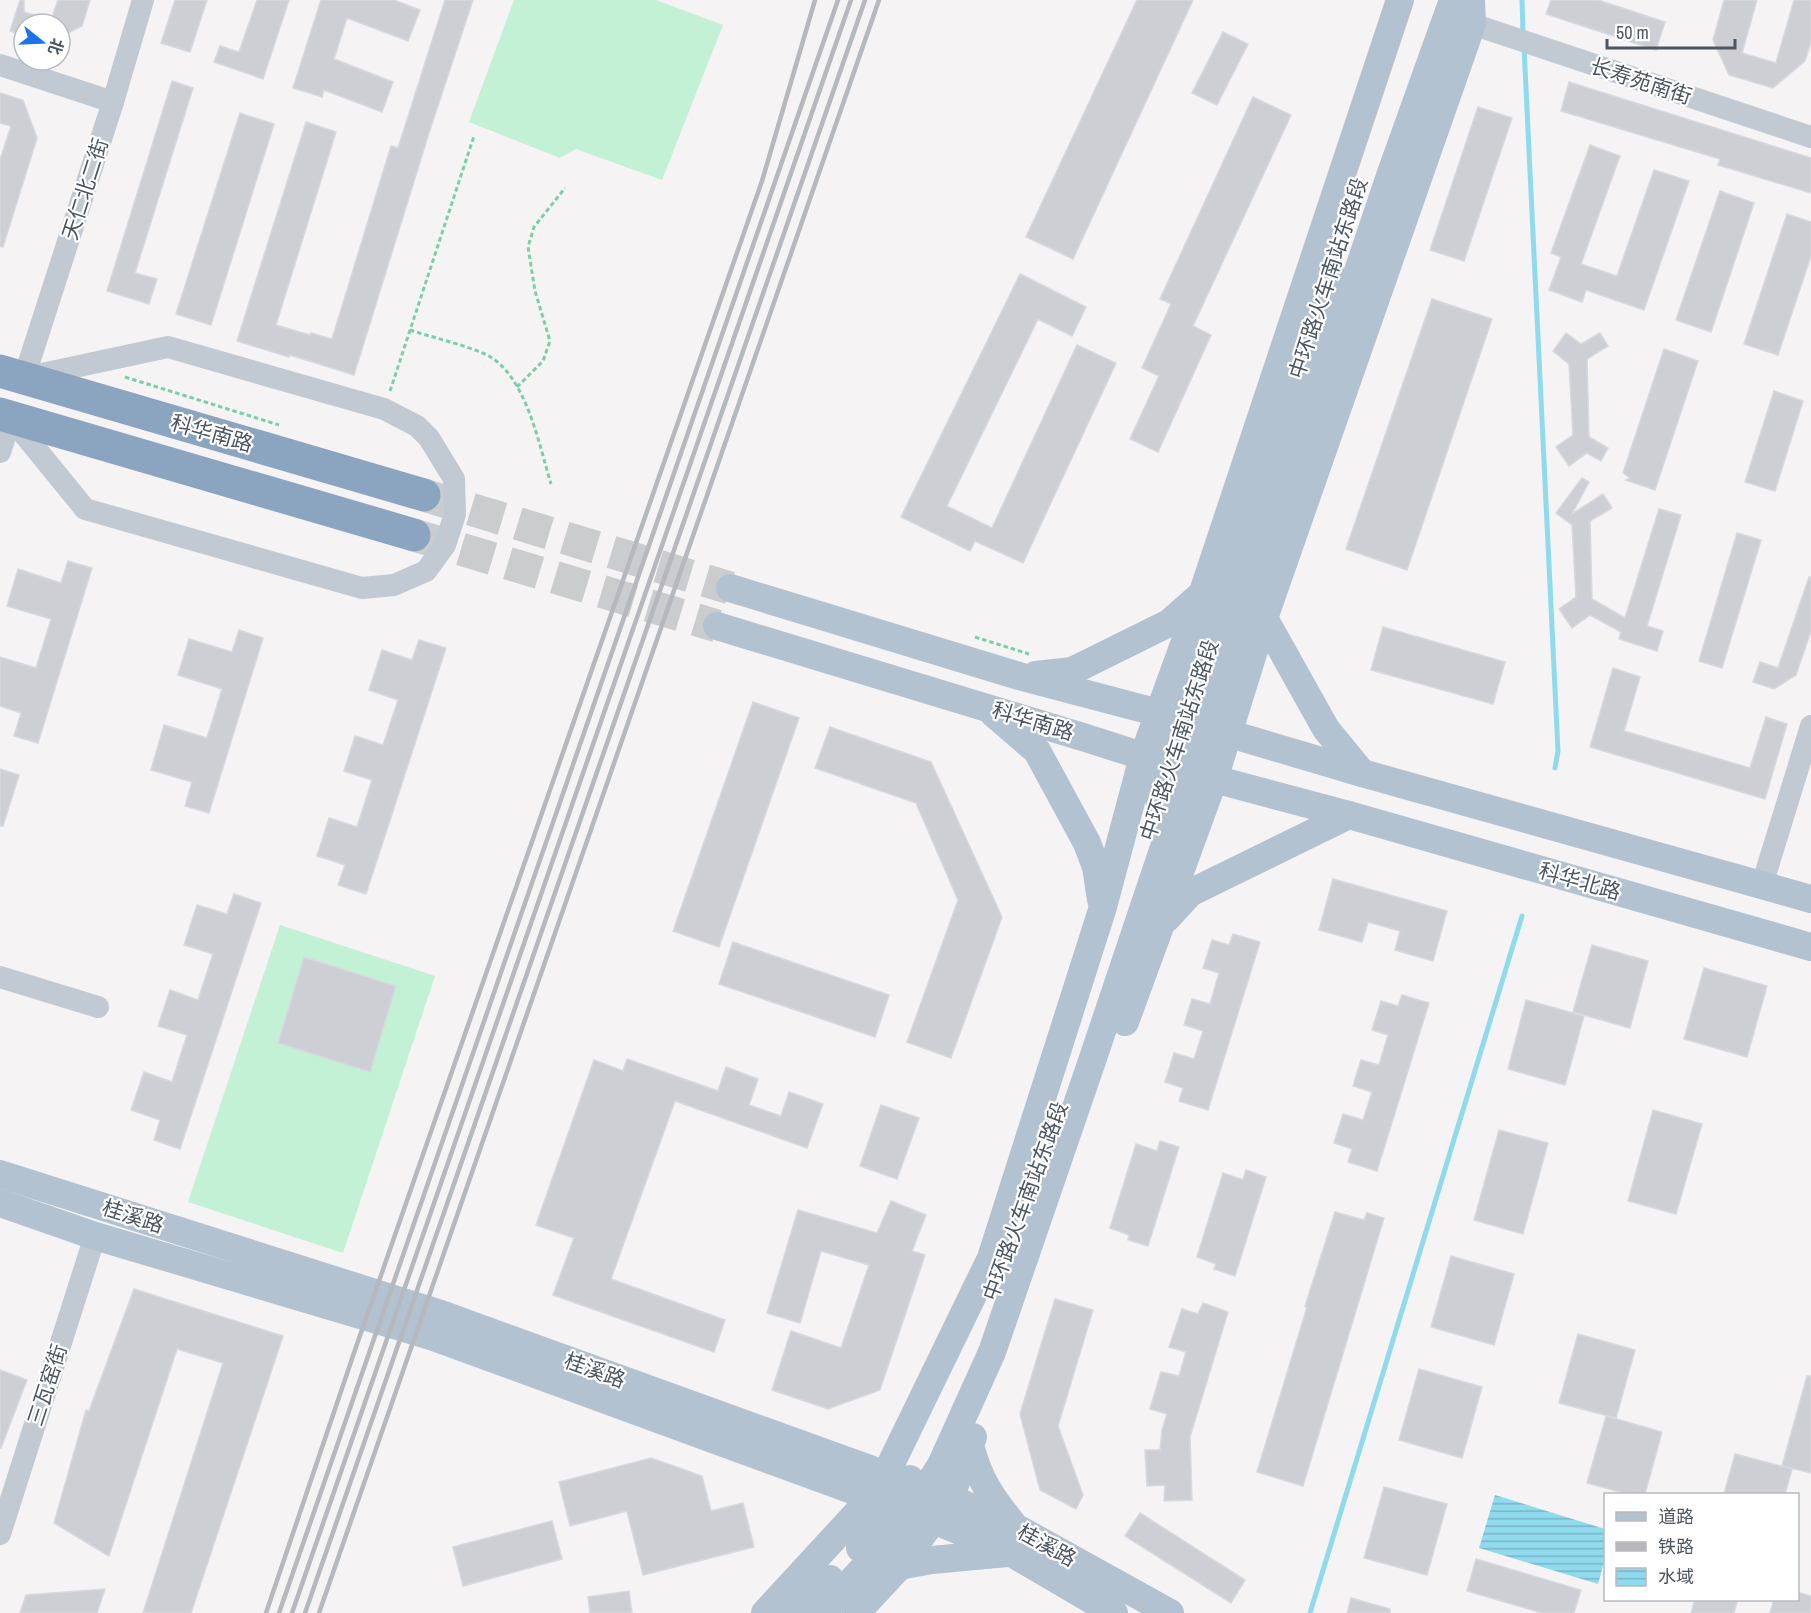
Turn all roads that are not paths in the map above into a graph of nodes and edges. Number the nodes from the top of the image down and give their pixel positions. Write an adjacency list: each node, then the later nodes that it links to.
1 (143, 0): 7 (street, 天仁北二街)
2 (1400, 0): 15 (main road)
3 (1418, 0): 38 (main road, 中环路火车南站东路段)
4 (1453, 0): 38 (main road, 中环路火车南站东路段)
5 (1471, 12): 8 (street, 长寿苑南街); 16 (main road)
6 (0, 65): 7 (street)
7 (113, 102): 9 (street, 天仁北二街)
8 (1811, 137)
9 (8, 372): 10 (street); 12 (highway, 科华南路)
10 (4, 416): 11 (street); 13 (highway, 科华南路)
11 (0, 452)
12 (424, 495)
13 (414, 535)
14 (730, 588): 18 (main road, 科华南路)
15 (1203, 592): 18 (main road); 20 (main road)
16 (1264, 618): 22 (main road); 24 (main road)
17 (717, 626): 19 (main road, 科华南路)
18 (1019, 676): 20 (main road, 科华南路)
19 (986, 707): 23 (main road, 科华南路); 29 (main road)
20 (1159, 713): 22 (main road, 科华南路); 23 (main road)
21 (1811, 726): 27 (street)
22 (1227, 734): 24 (main road, 科华南路); 25 (main road)
23 (1143, 757): 25 (main road, 科华南路); 29 (main road)
24 (1362, 773): 27 (main road)
25 (1214, 779): 26 (main road, 科华南路); 30 (main road)
26 (1349, 815): 30 (main road); 31 (main road, 科华北路)
27 (1762, 885): 28 (main road)
28 (1811, 899)
29 (1103, 908): 39 (main road)
30 (1161, 926): 37 (main road)
31 (1811, 947)
32 (0, 977): 33 (street)
33 (98, 1007)
34 (0, 1174): 39 (main road, 桂溪路)
35 (0, 1203): 36 (main road, 桂溪路)
36 (95, 1236): 40 (main road, 桂溪路); 42 (street, 三瓦窑街)
37 (970, 1445): 41 (main road); 43 (main road)
38 (928, 1468): 46 (main road); 47 (main road)
39 (886, 1474): 40 (main road); 41 (main road, 桂溪路)
40 (871, 1498): 41 (main road, 桂溪路); 45 (main road)
41 (942, 1509): 43 (main road, 桂溪路); 44 (main road)
42 (0, 1534)
43 (1013, 1539): 44 (main road); 49 (main road, 桂溪路); 50 (main road, 桂溪路)
44 (899, 1566): 48 (main road)
45 (765, 1613)
46 (796, 1613)
47 (822, 1613)
48 (856, 1613)
49 (1114, 1613)
50 (1170, 1613)

